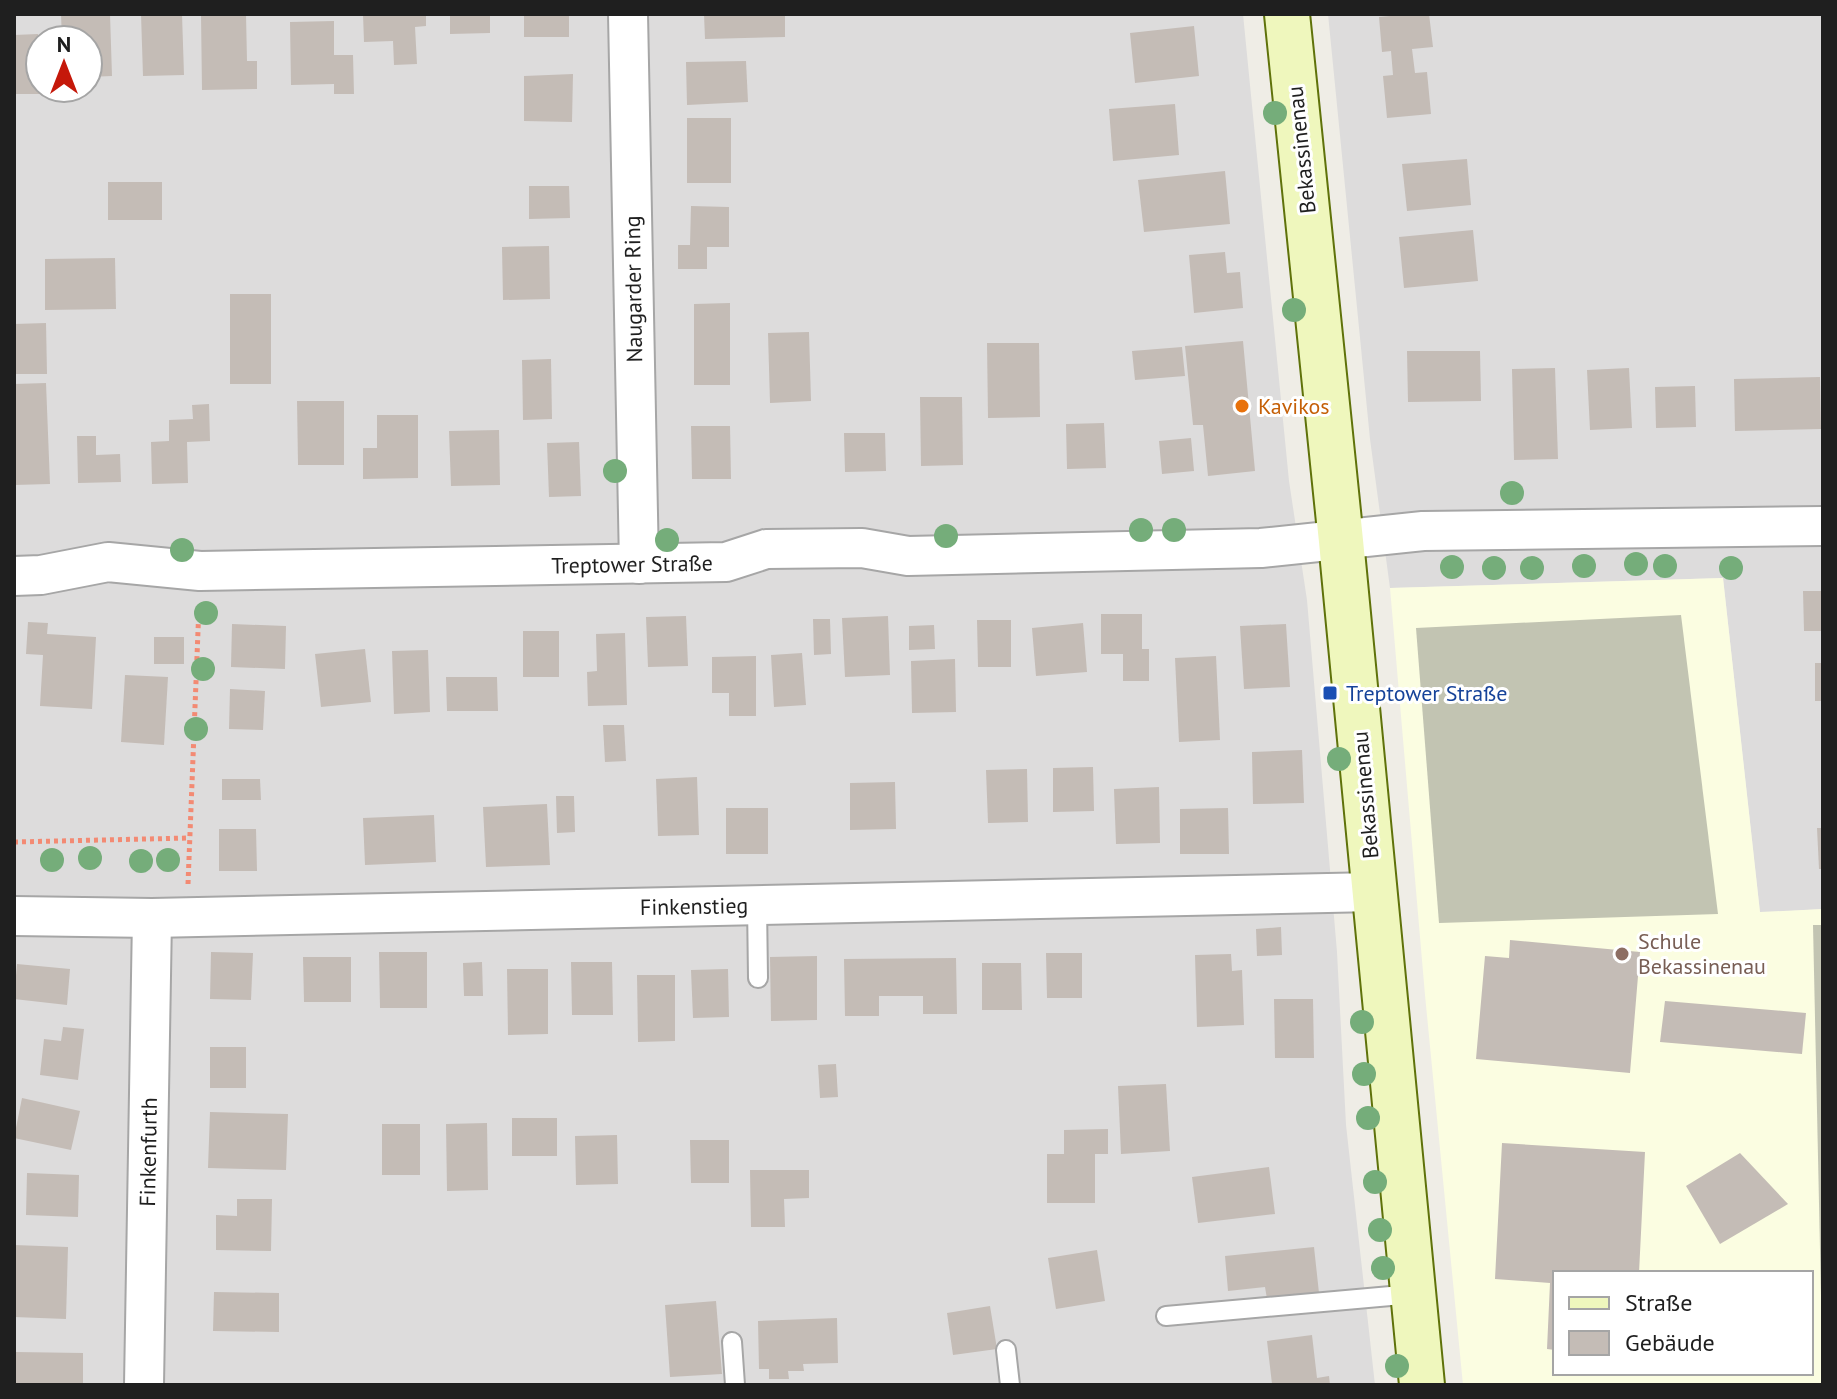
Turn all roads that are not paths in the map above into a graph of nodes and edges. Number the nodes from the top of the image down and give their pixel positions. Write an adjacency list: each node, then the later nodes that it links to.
1 (628, 14): 5 (street, Naugarder Ring)
2 (1287, 14): 4 (street, Bekassinenau)
3 (1823, 526): 4 (street, Treptower Straße)
4 (1341, 541): 5 (street, Treptower Straße); 7 (street, Bekassinenau)
5 (639, 564): 6 (street, Treptower Straße)
6 (14, 576)
7 (1374, 892): 8 (street, Finkenstieg); 12 (street, Bekassinenau)
8 (757, 904): 10 (street, Finkenstieg); 11 (lane)
9 (14, 916): 10 (street, Finkenstieg)
10 (169, 917): 16 (street, Finkenfurth)
11 (758, 978)
12 (1413, 1294): 13 (lane); 19 (street, Bekassinenau)
13 (1166, 1316)
14 (732, 1342): 17 (lane)
15 (1006, 1350): 18 (lane)
16 (144, 1385)
17 (735, 1385)
18 (1010, 1385)
19 (1422, 1385)

